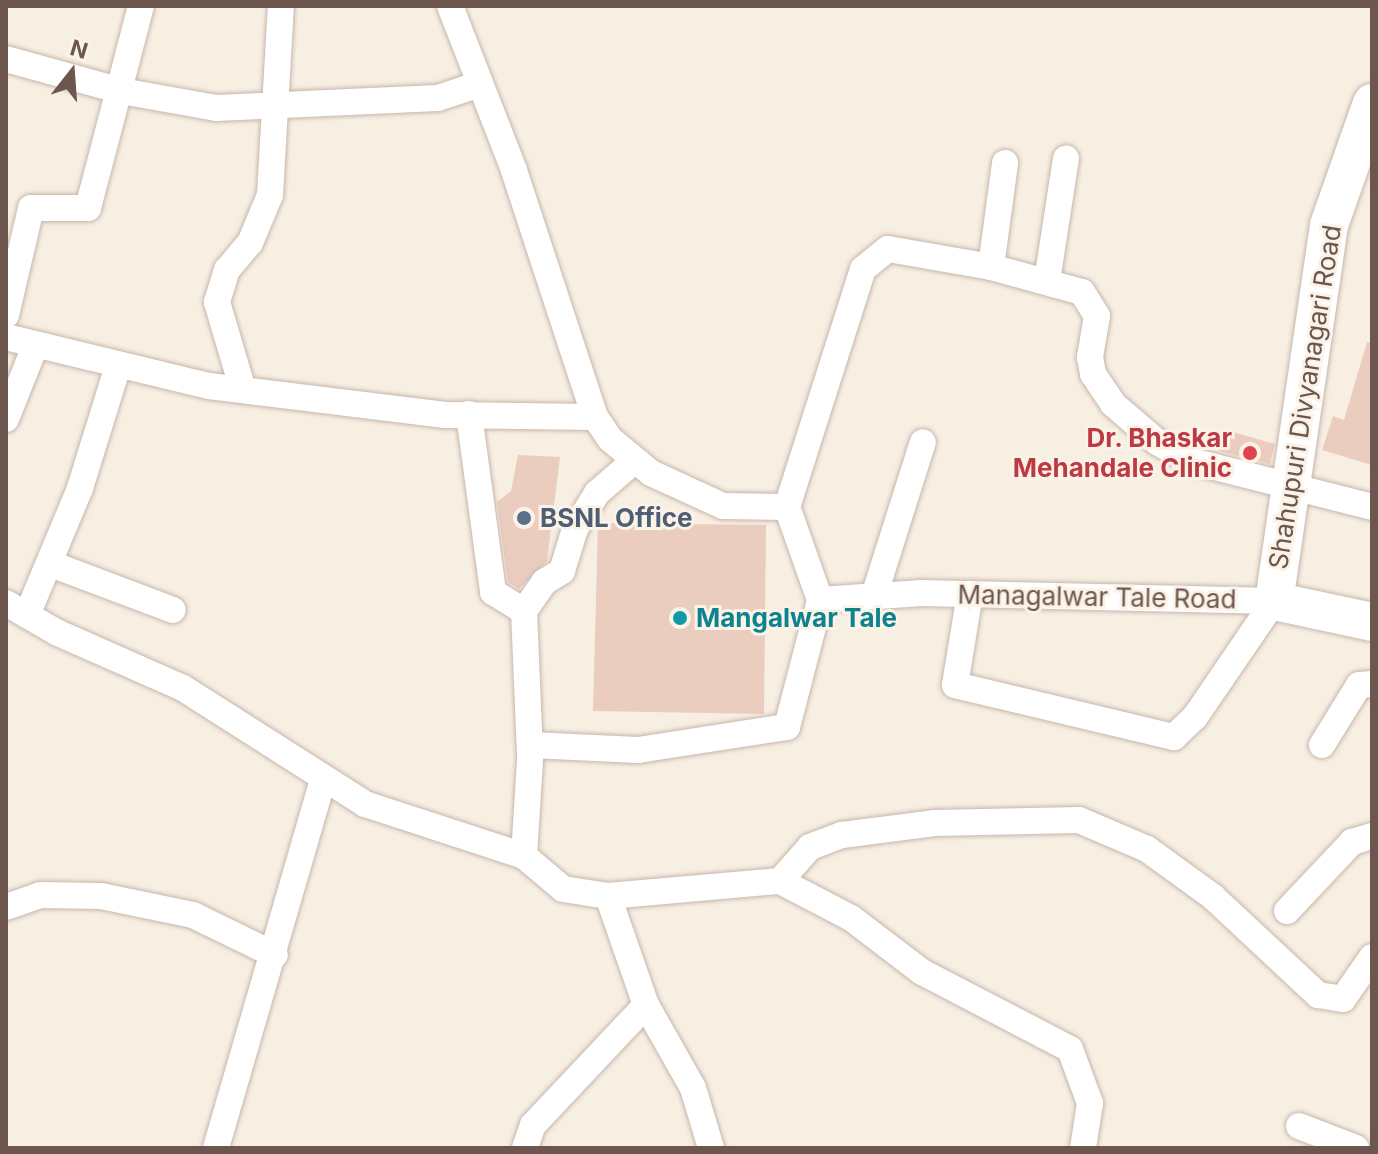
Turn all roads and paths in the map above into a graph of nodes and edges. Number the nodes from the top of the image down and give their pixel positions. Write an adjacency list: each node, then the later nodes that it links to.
1 (141, 6): 6 (street)
2 (281, 6): 7 (street)
3 (450, 6): 5 (street)
4 (6, 59): 6 (street)
5 (480, 84): 7 (street); 19 (street)
6 (121, 91): 7 (street); 13 (street)
7 (275, 103): 17 (street)
8 (1372, 103): 23 (main road, Shahupuri Divyanagari Road)
9 (1066, 158): 12 (street)
10 (1005, 163): 11 (street)
11 (991, 267): 12 (street); 24 (street)
12 (1047, 281): 23 (street)
13 (6, 315)
14 (6, 337): 15 (street)
15 (35, 346): 16 (street); 20 (street)
16 (118, 366): 17 (street); 26 (street)
17 (243, 390): 18 (street)
18 (469, 414): 19 (street); 33 (street)
19 (595, 417): 22 (street)
20 (6, 419)
21 (923, 442): 27 (street)
22 (634, 461): 24 (street); 33 (street)
23 (1290, 487): 25 (street); 30 (main road, Shahupuri Divyanagari Road)
24 (787, 507): 29 (street)
25 (1372, 507)
26 (51, 564): 31 (street); 32 (street)
27 (875, 593): 28 (street, Managalwar Tale Road); 29 (street, Managalwar Tale Road)
28 (970, 594): 30 (street, Managalwar Tale Road); 30 (street)
29 (820, 600): 37 (street)
30 (1274, 601): 34 (main road, Managalwar Tale Road)
31 (17, 609): 38 (street)
32 (173, 610)
33 (524, 611): 37 (street)
34 (1372, 622)
35 (1372, 684): 36 (street)
36 (1322, 745)
37 (530, 754): 40 (street)
38 (323, 780): 40 (street); 45 (street)
39 (1372, 836): 44 (street)
40 (524, 856): 42 (street)
41 (780, 881): 42 (street); 46 (street); 49 (street)
42 (608, 896): 47 (street)
43 (6, 907): 45 (street)
44 (1287, 911)
45 (275, 955): 50 (street)
46 (1372, 957)
47 (646, 1005): 51 (street); 52 (street)
48 (1299, 1126): 53 (street)
49 (1092, 1146)
50 (216, 1148)
51 (525, 1148)
52 (711, 1148)
53 (1356, 1148)

